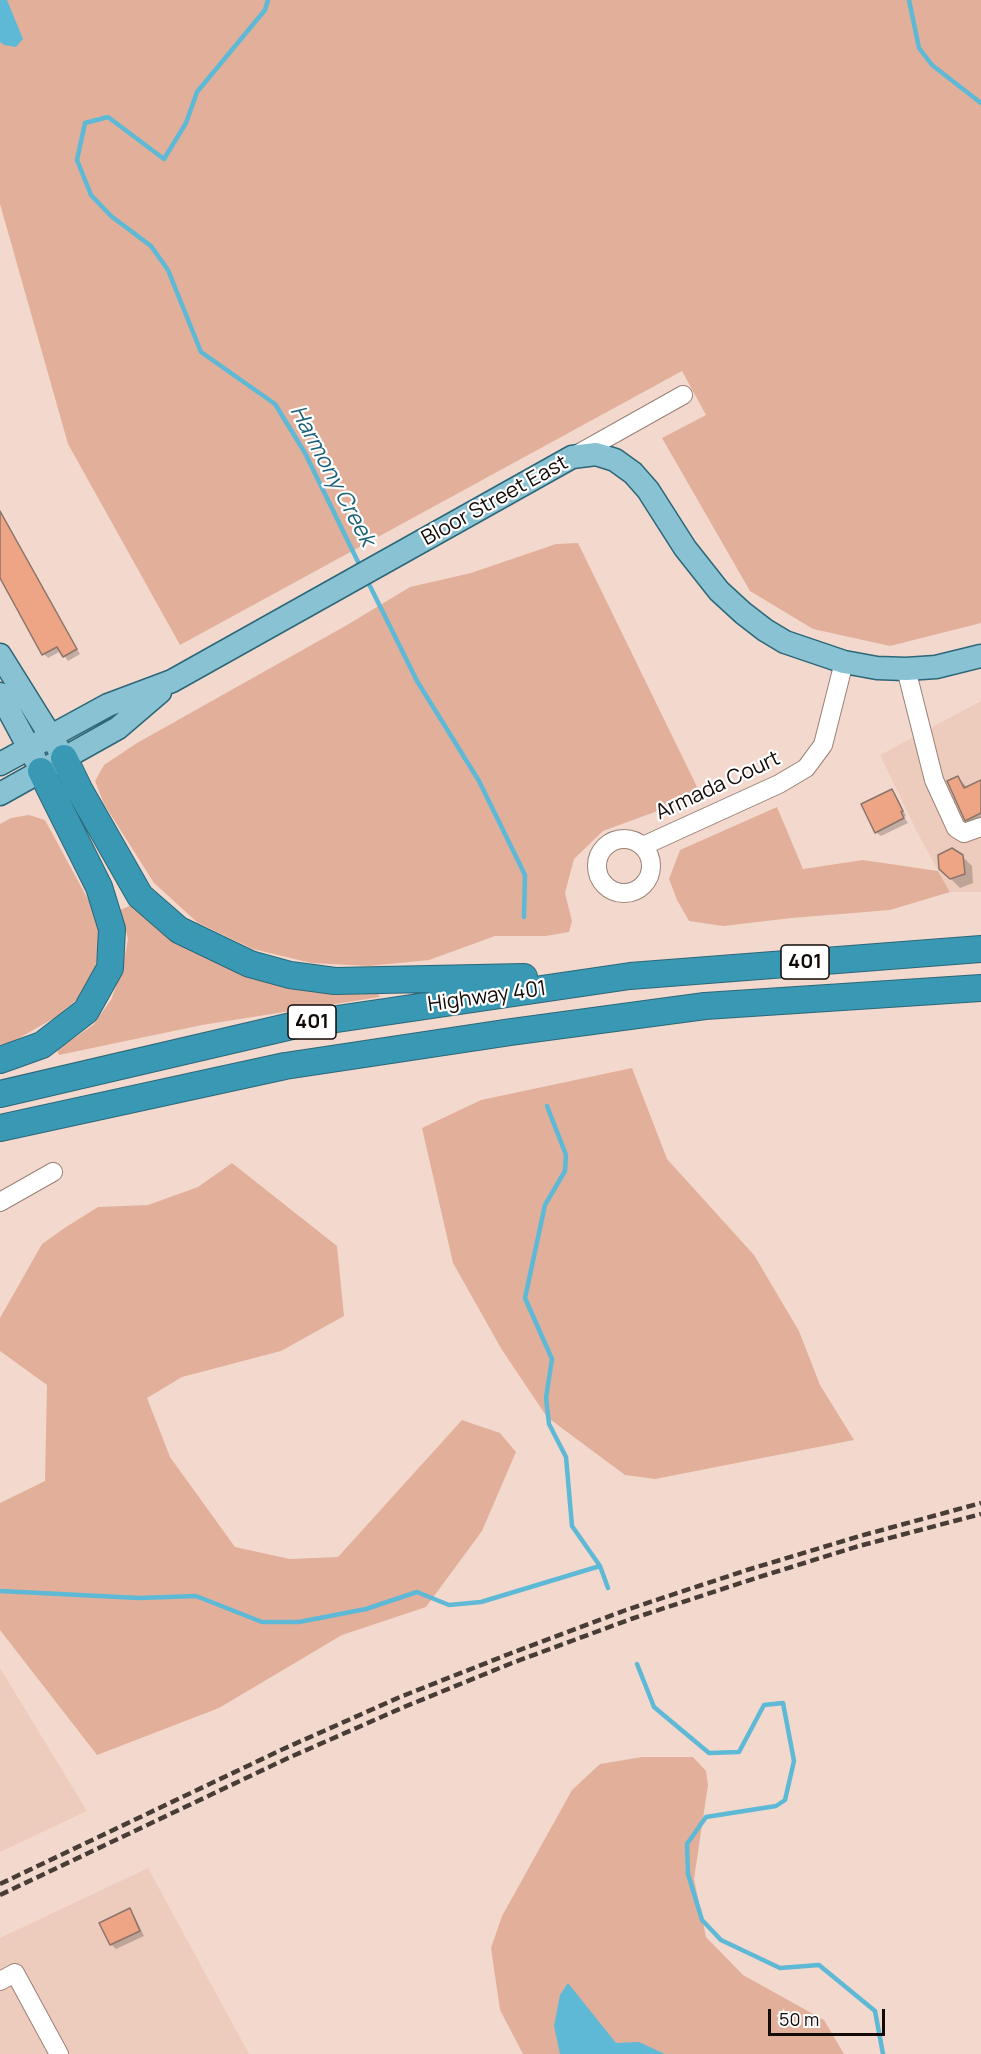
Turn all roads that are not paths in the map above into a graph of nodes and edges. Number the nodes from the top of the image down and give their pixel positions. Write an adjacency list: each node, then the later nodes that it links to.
1 (683, 395): 2 (street)
2 (572, 457): 5 (main road, Bloor Street East); 7 (main road, Bloor Street East)
3 (0, 655): 9 (main road)
4 (981, 656): 6 (main road, Bloor Street East)
5 (844, 662): 6 (main road, Bloor Street East); 16 (street, Armada Court)
6 (906, 669): 15 (street)
7 (172, 681): 9 (main road, Bloor Street East); 11 (main road, Bloor Street East)
8 (0, 694): 10 (main road)
9 (52, 735): 10 (main road, Bloor Street East); 11 (main road)
10 (29, 747): 12 (main road, Bloor Street East); 13 (main road)
11 (64, 758): 13 (main road, Bloor Street East); 18 (highway)
12 (0, 764)
13 (41, 771): 14 (main road, Bloor Street East); 20 (highway)
14 (0, 794)
15 (981, 827)
16 (643, 846)
17 (981, 950): 18 (highway, Highway 401 / 401)
18 (630, 976): 21 (highway, Highway 401 / 401)
19 (981, 988): 22 (highway, Highway 401 / 401)
20 (0, 1060)
21 (0, 1094)
22 (0, 1128)
23 (53, 1172): 24 (street)
24 (0, 1202)
25 (0, 1981): 26 (street)
26 (59, 2054)

